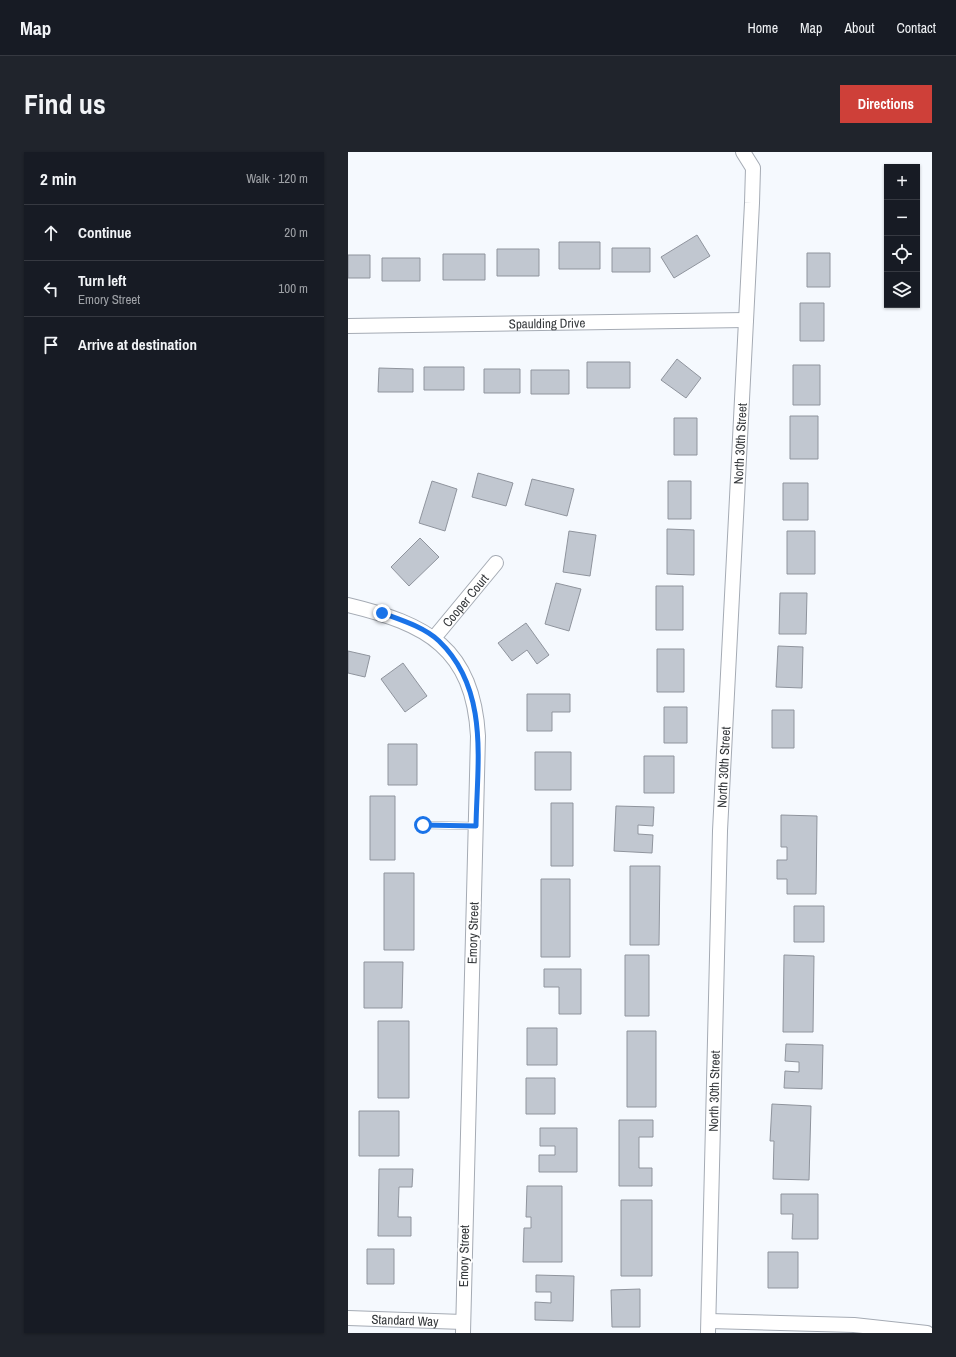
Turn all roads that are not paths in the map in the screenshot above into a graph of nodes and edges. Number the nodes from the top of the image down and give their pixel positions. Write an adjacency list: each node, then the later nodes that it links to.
1 (743, 152): 2 (street, North 30th Street)
2 (746, 320): 3 (street, Spaulding Drive); 11 (street, North 30th Street)
3 (348, 326)
4 (496, 563): 6 (street, Cooper Court)
5 (348, 605): 6 (street, Emory Street)
6 (434, 638): 8 (street, Emory Street)
7 (423, 825): 8 (lane)
8 (476, 826): 10 (street, Emory Street)
9 (348, 1318): 10 (street, Standard Way)
10 (463, 1327)
11 (708, 1327): 12 (street)
12 (927, 1333)

